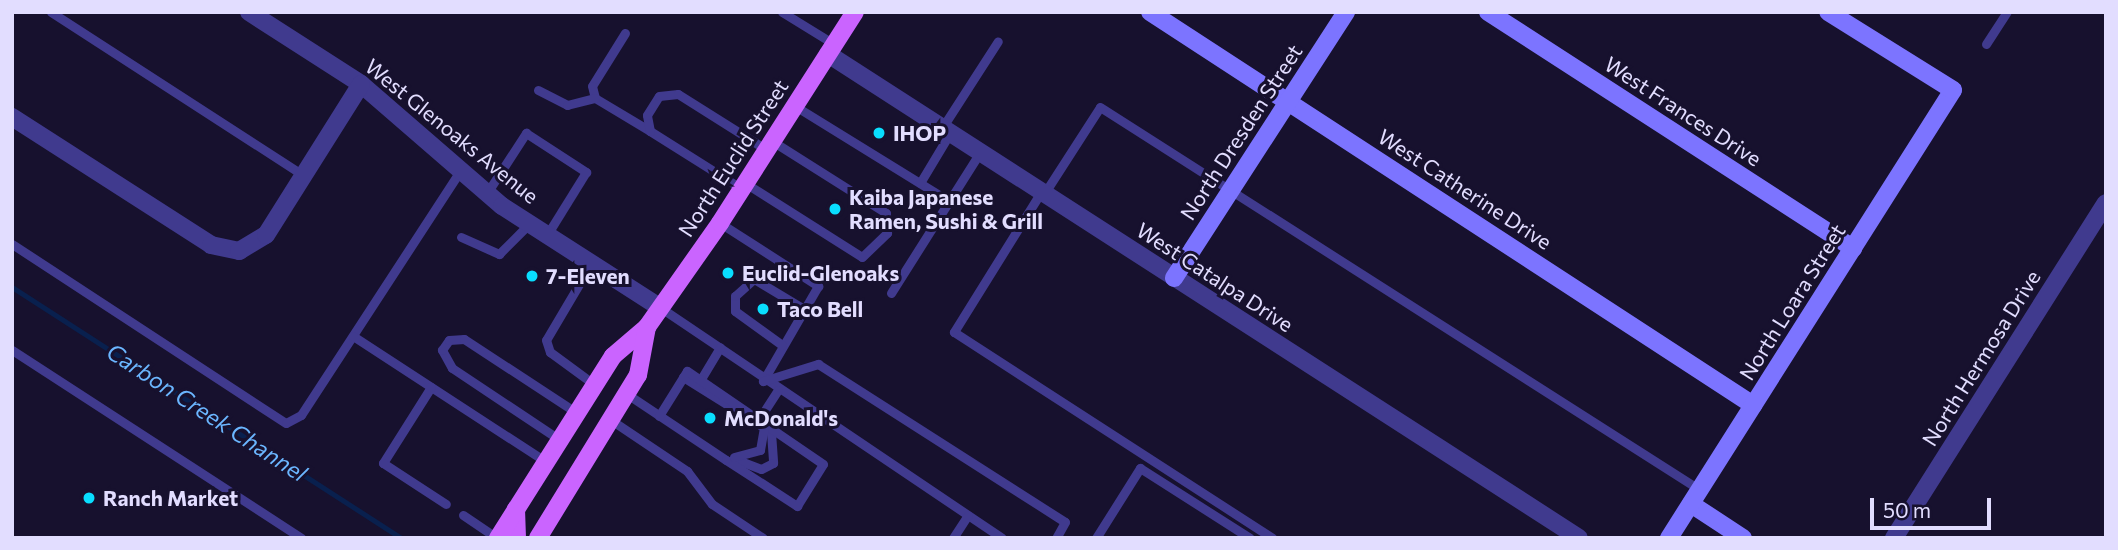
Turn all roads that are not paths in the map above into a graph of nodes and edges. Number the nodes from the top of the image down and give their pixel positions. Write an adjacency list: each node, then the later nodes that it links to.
1 (51, 12): 25 (lane)
2 (782, 12): 13 (lane)
3 (855, 12): 13 (main road, North Euclid Street)
4 (1150, 12): 17 (street, West Catherine Drive)
5 (1346, 12): 17 (street, North Dresden Street)
6 (1488, 12): 38 (street, West Frances Drive)
7 (1828, 12): 38 (street, North Loara Street)
8 (2007, 12): 12 (lane)
9 (256, 14): 14 (street, West Glenoaks Avenue)
10 (625, 33): 16 (lane)
11 (998, 41): 20 (lane)
12 (1986, 44)
13 (831, 49): 18 (main road, North Euclid Street); 20 (street, West Catalpa Drive)
14 (361, 84): 24 (street, West Glenoaks Avenue); 25 (street)
15 (538, 90): 16 (lane)
16 (595, 98): 21 (lane)
17 (1287, 100): 28 (street, North Dresden Street); 56 (street, West Catherine Drive)
18 (795, 106): 22 (main road, North Euclid Street); 26 (lane)
19 (12, 117): 25 (street)
20 (946, 130): 23 (street, West Catalpa Drive); 26 (lane)
21 (650, 131): 22 (lane); 27 (lane)
22 (770, 146): 27 (main road, North Euclid Street); 27 (lane)
23 (980, 152): 30 (street, West Catalpa Drive); 31 (lane)
24 (460, 170): 29 (street, West Glenoaks Avenue); 45 (lane)
25 (303, 175)
26 (920, 183): 31 (lane)
27 (744, 186): 33 (main road, North Euclid Street)
28 (1230, 191): 30 (lane); 40 (street, North Dresden Street); 65 (lane)
29 (487, 193): 34 (street, West Glenoaks Avenue); 35 (lane)
30 (1043, 193): 40 (street, West Catalpa Drive); 80 (lane)
31 (949, 201): 41 (lane)
32 (2106, 203): 84 (street, North Hermosa Drive)
33 (720, 223): 42 (main road, North Euclid Street); 43 (lane)
34 (529, 224): 35 (street, West Glenoaks Avenue); 36 (lane)
35 (547, 235): 39 (street, West Glenoaks Avenue)
36 (461, 237)
37 (12, 244): 45 (lane)
38 (1853, 248): 56 (street, North Loara Street)
39 (591, 264): 42 (street, West Glenoaks Avenue); 52 (lane)
40 (1174, 278): 81 (street, West Catalpa Drive)
41 (891, 293)
42 (661, 308): 44 (main road, North Euclid Street); 47 (lane)
43 (804, 309): 46 (lane); 46 (lane)
44 (647, 327): 52 (main road, North Euclid Street); 55 (main road, North Euclid Street)
45 (353, 336): 53 (lane)
46 (782, 345): 51 (lane)
47 (720, 347): 50 (lane); 51 (lane)
48 (12, 350): 70 (lane)
49 (683, 377): 50 (lane); 58 (lane); 60 (lane)
50 (701, 379): 60 (lane)
51 (763, 381): 54 (lane); 77 (lane)
52 (595, 385): 57 (main road, North Euclid Street)
53 (431, 387): 64 (lane); 66 (lane)
54 (778, 390): 60 (lane); 69 (lane)
55 (626, 394): 58 (lane); 59 (main road, North Euclid Street)
56 (1753, 405): 65 (street, North Loara Street)
57 (577, 413): 62 (main road, North Euclid Street); 62 (lane)
58 (659, 416): 61 (lane)
59 (611, 420): 73 (main road, North Euclid Street); 74 (lane)
60 (762, 421): 61 (lane); 63 (lane); 63 (lane)
61 (691, 437): 63 (lane)
62 (560, 440): 64 (main road, North Euclid Street)
63 (732, 457)
64 (546, 462): 67 (main road, North Euclid Street)
65 (1695, 497): 82 (street, North Loara Street); 83 (street)
66 (446, 504)
67 (516, 509): 71 (main road, North Euclid Street); 72 (main road)
68 (463, 515): 71 (lane)
69 (968, 515): 75 (lane); 76 (lane)
70 (300, 538)
71 (498, 538)
72 (517, 538)
73 (538, 538)
74 (763, 538)
75 (953, 538)
76 (1002, 538)
77 (1056, 538)
78 (1097, 538): 79 (lane)
79 (1250, 538)
80 (1272, 538)
81 (1579, 538)
82 (1669, 538)
83 (1743, 538)
84 (1894, 538)

